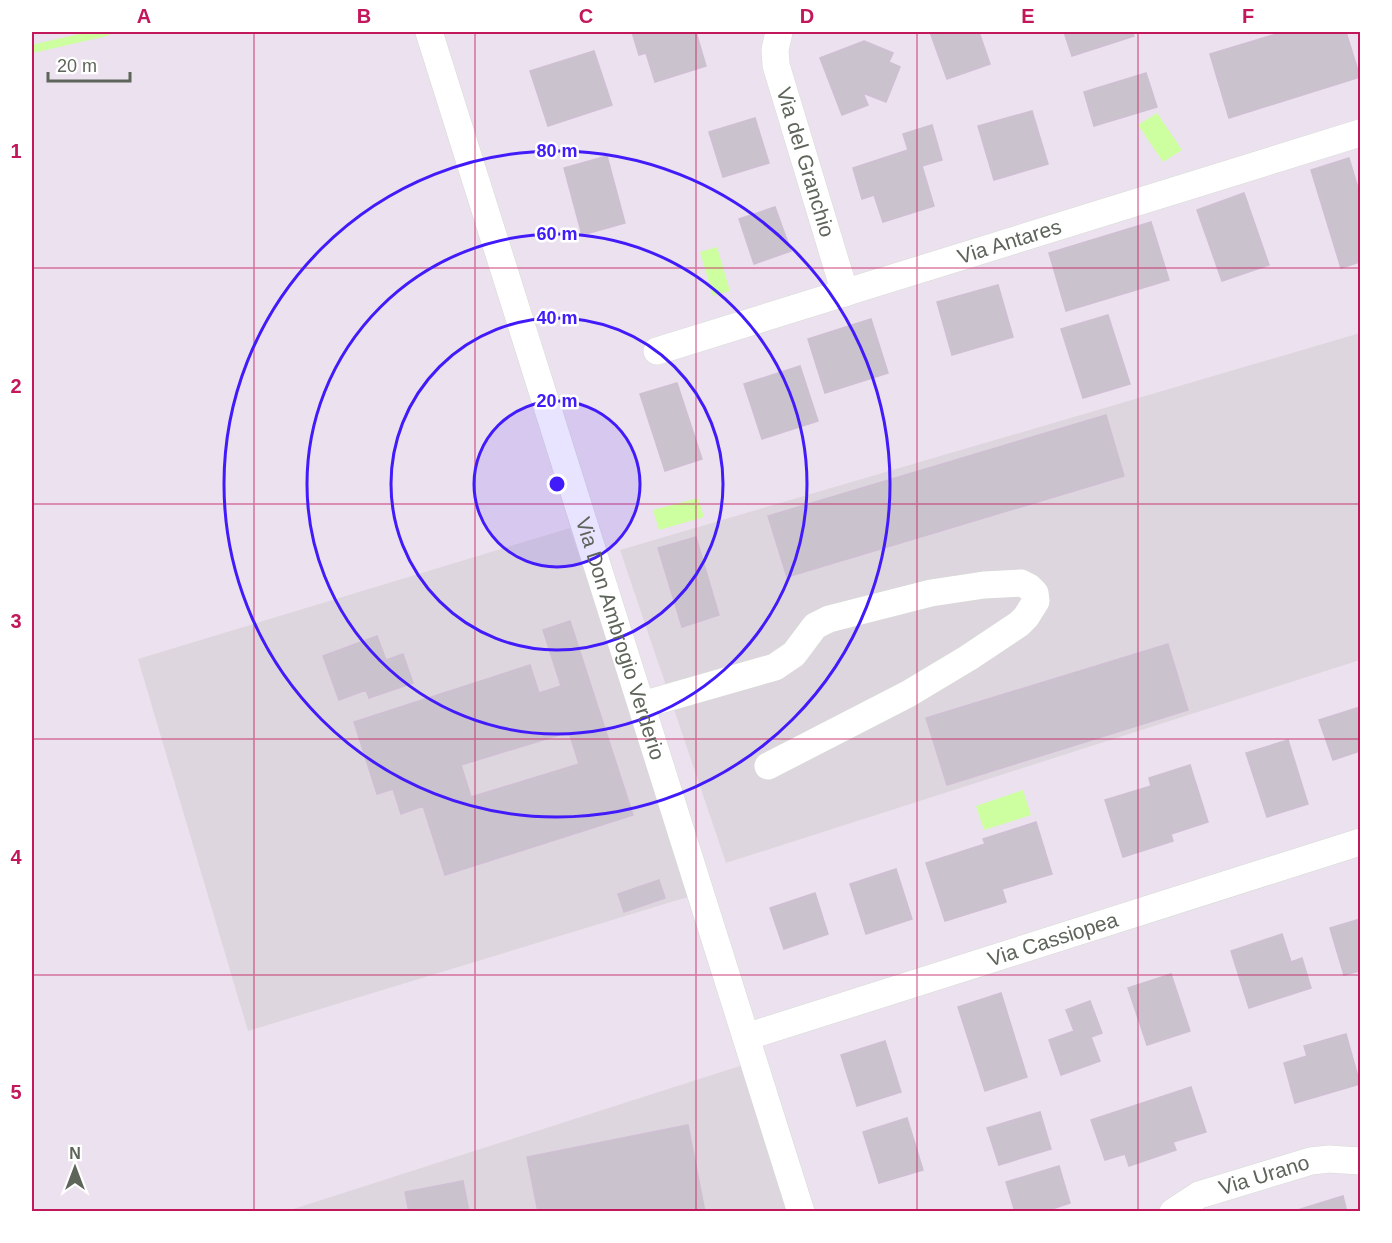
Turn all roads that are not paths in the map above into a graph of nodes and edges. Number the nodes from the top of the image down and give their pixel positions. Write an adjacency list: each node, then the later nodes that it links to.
1 (429, 32): 6 (street, Via Don Ambrogio Verderio)
2 (779, 32): 4 (street, Via del Granchio)
3 (1360, 133): 4 (street, Via Antares)
4 (845, 293): 5 (street, Via Antares)
5 (657, 351)
6 (642, 705): 7 (street); 9 (street, Via Don Ambrogio Verderio)
7 (768, 766)
8 (1360, 842): 9 (street, Via Cassiopea)
9 (746, 1037): 11 (street, Via Don Ambrogio Verderio)
10 (1360, 1161): 12 (street, Via Urano)
11 (801, 1212)
12 (1173, 1212)

